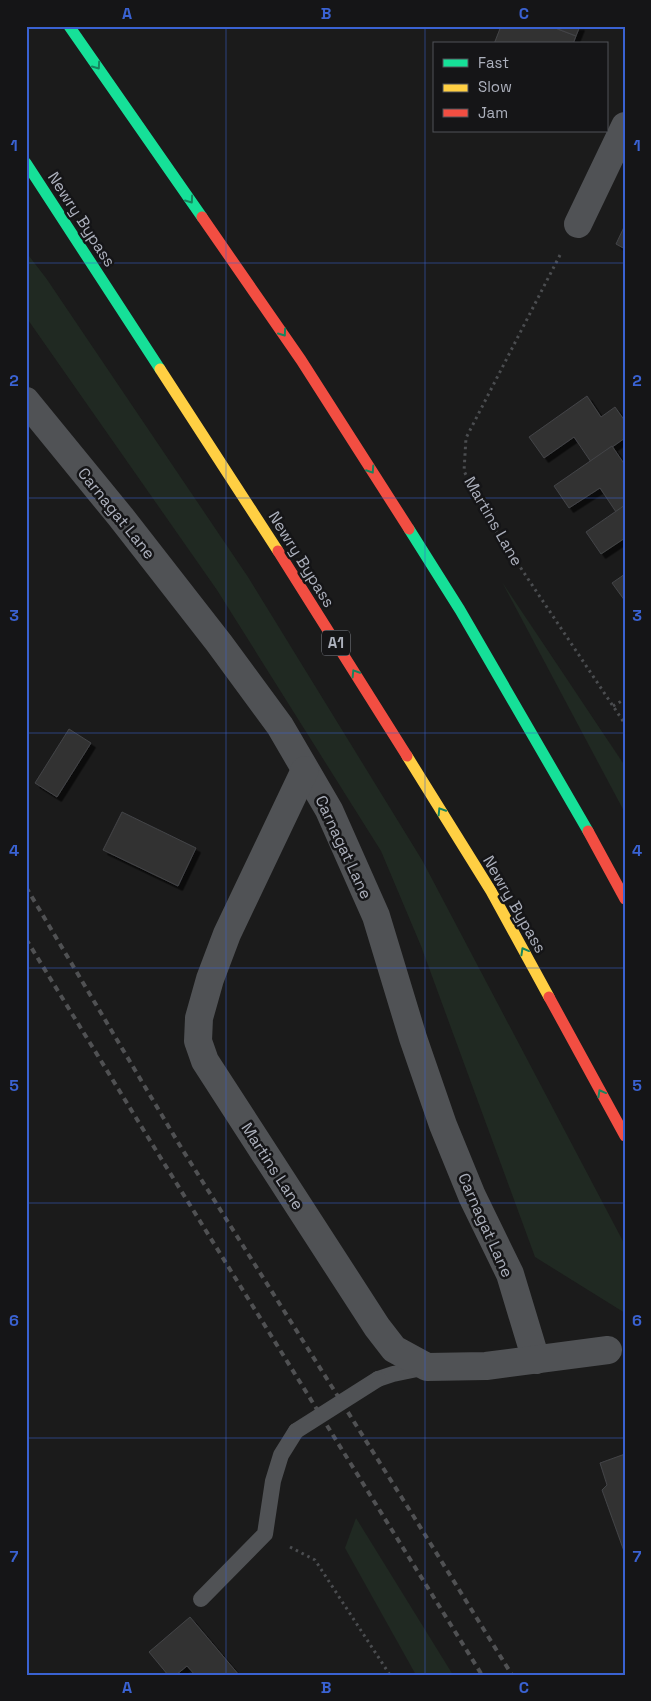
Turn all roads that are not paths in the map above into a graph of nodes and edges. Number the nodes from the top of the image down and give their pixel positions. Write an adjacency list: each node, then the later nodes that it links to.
1 (69, 26): 7 (highway, one-way to 7)
2 (625, 126): 4 (street)
3 (26, 163): 8 (highway, Newry Bypass / A1, one-way to 3)
4 (578, 224)
5 (26, 401): 6 (street, Carnagat Lane)
6 (306, 770): 10 (street, Carnagat Lane); 11 (street, Martins Lane)
7 (625, 899)
8 (625, 1136)
9 (608, 1350): 10 (street, Martins Lane)
10 (536, 1360): 11 (street, Martins Lane)
11 (427, 1367): 12 (lane, bridge)
12 (201, 1599)

